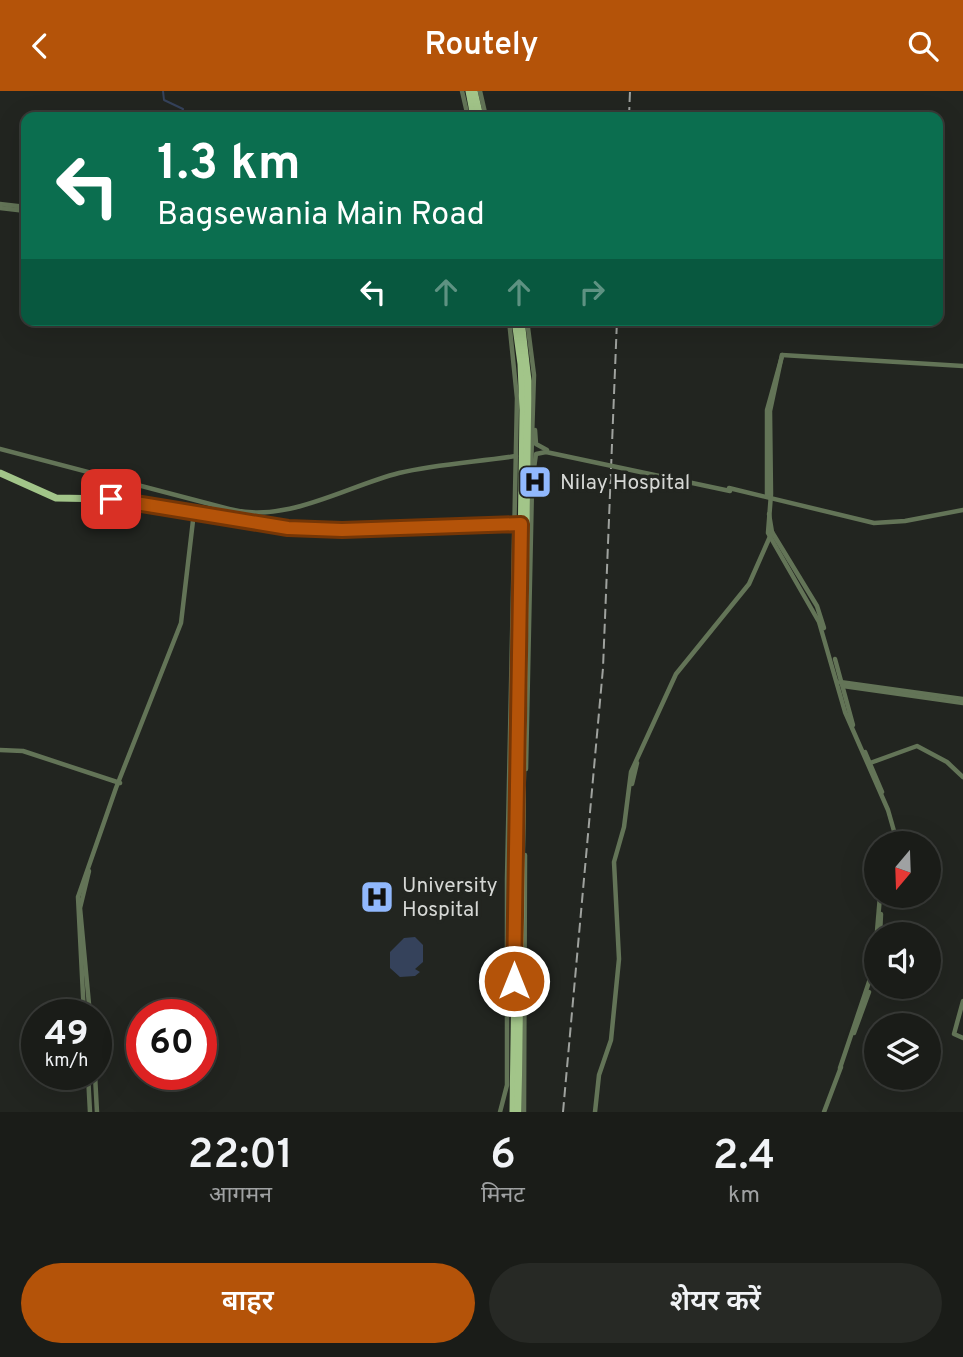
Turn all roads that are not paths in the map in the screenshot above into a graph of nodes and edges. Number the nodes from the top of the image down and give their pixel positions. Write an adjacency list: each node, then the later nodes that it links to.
1 (462, 91): 5 (street)
2 (468, 91): 6 (main road)
3 (474, 91): 7 (main road)
4 (480, 91): 8 (street)
5 (467, 112)
6 (473, 112)
7 (479, 112)
8 (485, 112)
9 (0, 206): 10 (street)
10 (21, 208)
11 (510, 326): 19 (street)
12 (516, 326): 19 (main road)
13 (522, 326): 16 (main road)
14 (528, 326): 16 (street)
15 (963, 366): 22 (street)
16 (531, 422): 18 (street); 20 (main road)
17 (0, 449): 19 (street)
18 (547, 451): 20 (street); 22 (street, bridge)
19 (517, 458): 25 (main road)
20 (529, 470): 25 (main road)
21 (0, 475): 24 (main road)
22 (770, 498): 23 (street); 26 (street)
23 (963, 510)
24 (194, 512): 25 (main road); 33 (street)
25 (524, 526): 47 (street); 48 (main road); 49 (street)
26 (771, 535): 27 (street); 50 (street)
27 (841, 684): 28 (street); 29 (street)
28 (963, 701)
29 (857, 740): 31 (street); 34 (street)
30 (0, 750): 33 (street)
31 (870, 764): 32 (street); 35 (street)
32 (963, 777)
33 (119, 784): 37 (street); 38 (street)
34 (894, 831)
35 (896, 831)
36 (881, 908): 42 (street)
37 (83, 999)
38 (89, 999)
39 (865, 999): 42 (street)
40 (963, 1001): 41 (street)
41 (963, 1038)
42 (840, 1068): 51 (street)
43 (89, 1090): 45 (street)
44 (96, 1090): 46 (street)
45 (90, 1112)
46 (97, 1112)
47 (500, 1112)
48 (515, 1112)
49 (524, 1112)
50 (595, 1112)
51 (824, 1112)

